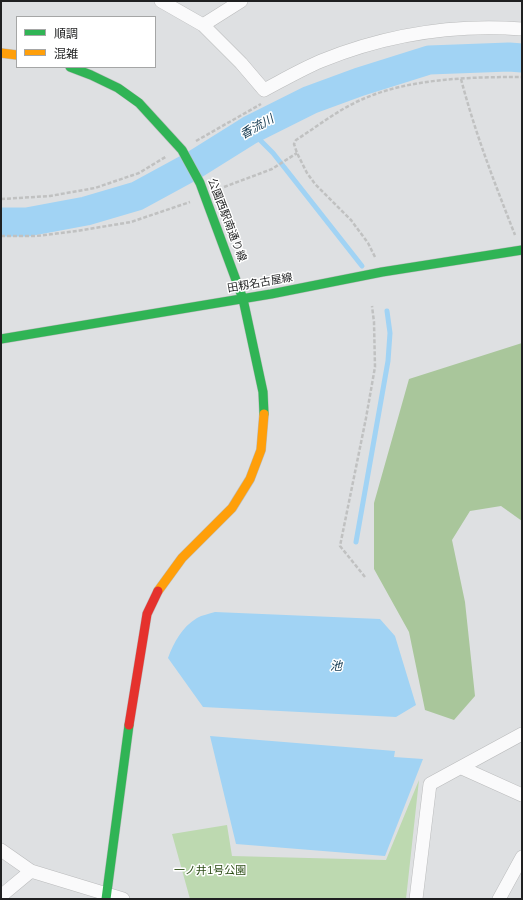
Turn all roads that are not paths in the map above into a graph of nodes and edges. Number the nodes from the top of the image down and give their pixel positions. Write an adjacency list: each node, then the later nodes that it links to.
1 (161, 1): 3 (street)
2 (241, 1): 3 (street)
3 (203, 25): 4 (street)
4 (522, 29)
5 (1, 52): 6 (street)
6 (16, 55)
7 (73, 68): 9 (street, 公園西駅南通り線)
8 (520, 250): 9 (street, 田籾名古屋線)
9 (243, 299): 10 (street, 田籾名古屋線); 18 (street, 公園西駅南通り線)
10 (1, 339)
11 (522, 734): 12 (street)
12 (462, 768): 13 (street); 20 (street)
13 (522, 795)
14 (1, 850): 16 (street)
15 (522, 857): 21 (street)
16 (30, 870): 17 (street); 18 (street)
17 (1, 896)
18 (106, 897): 19 (street)
19 (123, 899)
20 (416, 899)
21 (499, 899)

